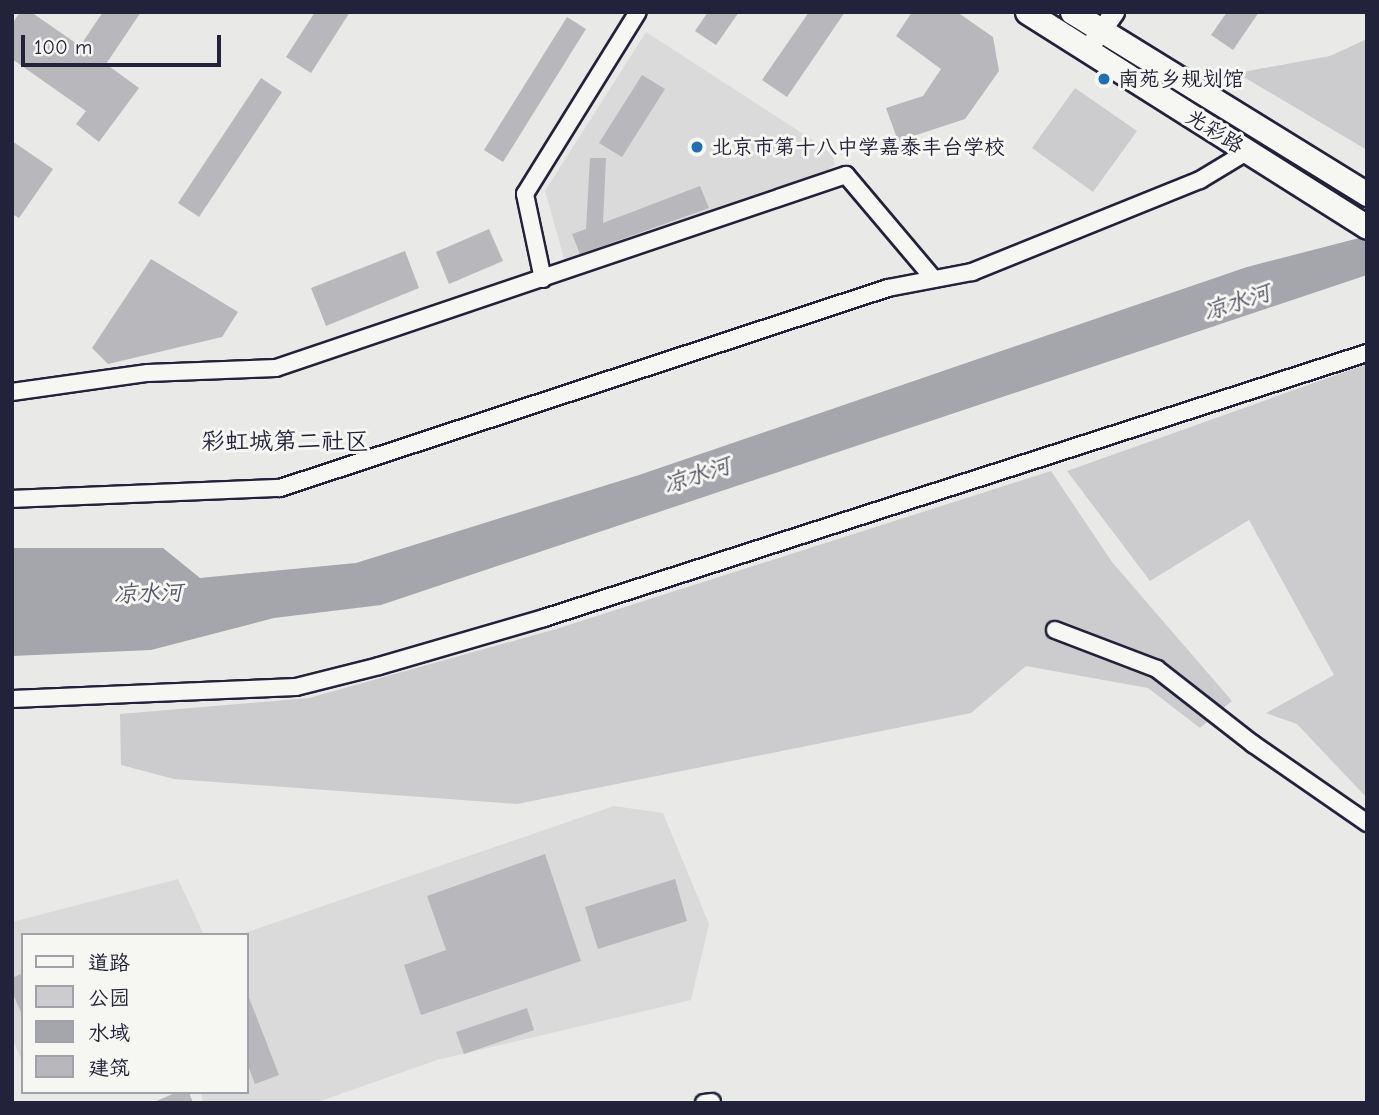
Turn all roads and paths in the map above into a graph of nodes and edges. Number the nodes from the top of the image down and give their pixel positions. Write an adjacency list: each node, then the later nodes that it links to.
1 (638, 12): 9 (street)
2 (1027, 12): 5 (main road, 光彩路)
3 (1072, 12): 4 (main road, 光彩路)
4 (1107, 22): 5 (street); 7 (main road, 光彩路)
5 (1086, 51): 6 (main road, 光彩路)
6 (1248, 151): 8 (main road, 光彩路); 10 (street)
7 (1367, 194)
8 (1367, 227)
9 (543, 279): 10 (street); 12 (street)
10 (934, 279): 13 (street)
11 (1367, 353): 15 (street)
12 (12, 392)
13 (12, 499)
14 (1055, 630): 16 (street)
15 (12, 699)
16 (1367, 823)

